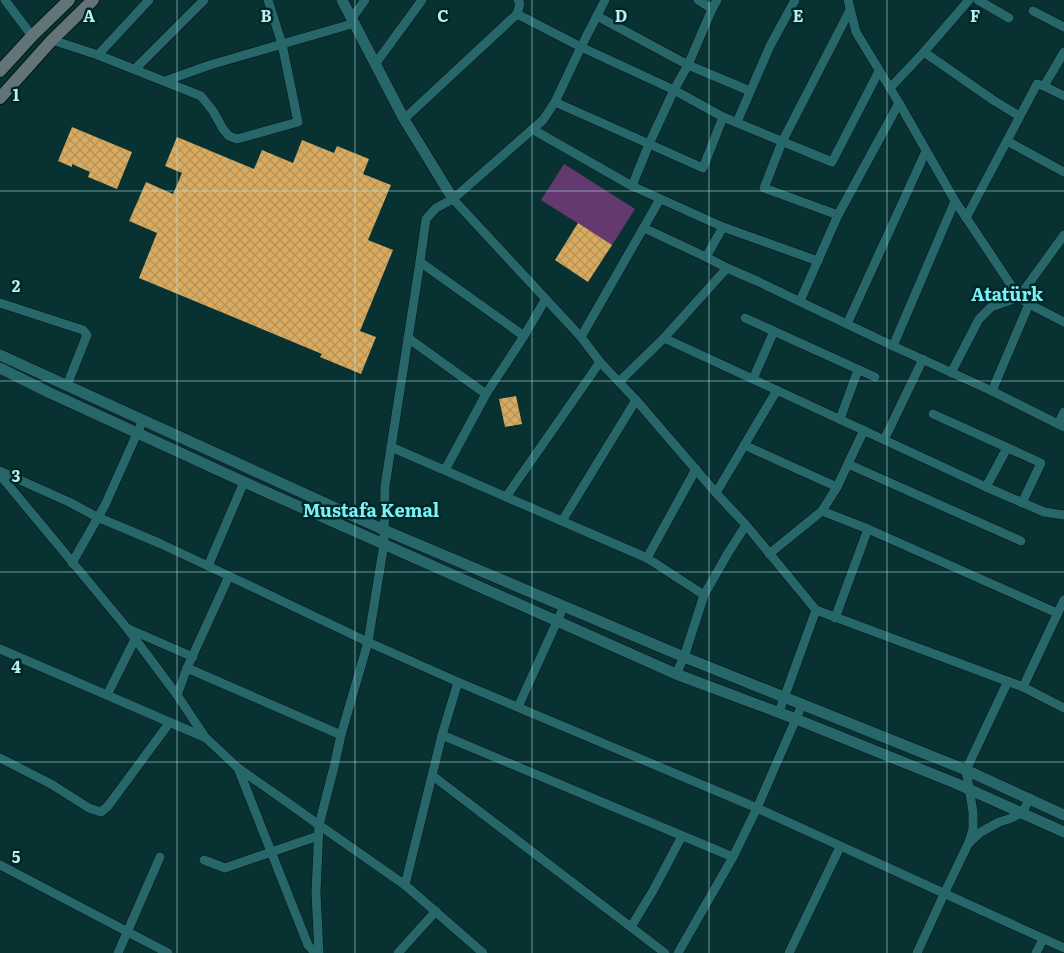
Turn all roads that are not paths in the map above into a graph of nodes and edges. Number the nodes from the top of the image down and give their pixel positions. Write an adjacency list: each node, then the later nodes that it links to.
1 (5, 0): 25 (street)
2 (69, 0): 25 (main road)
3 (93, 0): 26 (main road)
4 (149, 0): 31 (street)
5 (204, 0): 34 (street)
6 (268, 0): 27 (street)
7 (342, 0): 23 (street)
8 (365, 0): 23 (street)
9 (422, 0): 32 (street)
10 (518, 0): 20 (street)
11 (605, 0): 21 (street)
12 (698, 0): 18 (street)
13 (717, 0): 18 (street)
14 (796, 0): 41 (street)
15 (969, 0): 29 (street)
16 (978, 0): 22 (street)
17 (850, 4): 36 (street); 51 (street)
18 (712, 9): 33 (street)
19 (1033, 11): 24 (street)
20 (517, 14): 28 (street); 48 (street)
21 (597, 16): 28 (street); 33 (street)
22 (1009, 18)
23 (353, 21): 27 (street); 32 (street)
24 (1064, 27)
25 (32, 36): 35 (main road)
26 (52, 40): 31 (street); 43 (main road)
27 (282, 44): 37 (street); 37 (street)
28 (581, 47): 40 (street); 44 (street)
29 (924, 52): 39 (street); 46 (street)
30 (1064, 52): 38 (street)
31 (98, 55): 34 (street)
32 (376, 63): 48 (street)
33 (688, 65): 40 (street); 41 (street)
34 (135, 69): 37 (street)
35 (0, 71)
36 (879, 71): 39 (street); 51 (street)
37 (165, 81)
38 (1044, 86): 42 (street); 46 (street)
39 (890, 88): 45 (street)
40 (674, 90): 47 (street); 53 (street)
41 (750, 91): 49 (street)
42 (1064, 96)
43 (0, 98)
44 (555, 102): 50 (street); 53 (street)
45 (899, 103): 54 (street); 60 (street)
46 (1019, 116): 52 (street)
47 (723, 117): 49 (street); 53 (street)
48 (404, 119): 58 (street)
49 (737, 122): 51 (street)
50 (532, 129): 56 (street); 58 (street)
51 (782, 142): 60 (street)
52 (1007, 142): 55 (street); 61 (street)
53 (649, 144): 56 (street)
54 (926, 151): 59 (street); 76 (street)
55 (1064, 172)
56 (632, 186): 57 (street)
57 (660, 199): 62 (street); 63 (street)
58 (453, 200): 67 (street); 70 (street)
59 (955, 201): 61 (street); 82 (street)
60 (838, 215): 66 (street)
61 (966, 218): 69 (street)
62 (723, 227): 65 (street); 66 (street)
63 (644, 228): 65 (street); 80 (street)
64 (1064, 235): 69 (street)
65 (706, 257): 68 (street)
66 (818, 261): 71 (street)
67 (420, 262): 78 (street); 79 (street)
68 (727, 268): 71 (street); 81 (street)
69 (1019, 297): 73 (street); 88 (street)
70 (545, 300): 78 (street); 80 (street)
71 (800, 301): 76 (street)
72 (0, 303): 92 (street)
73 (1029, 304): 75 (street); 94 (street)
74 (745, 318): 77 (street)
75 (1064, 322)
76 (846, 324): 82 (street)
77 (774, 331): 87 (street); 90 (street)
78 (524, 336): 95 (street)
79 (408, 338): 95 (street); 106 (street)
80 (581, 338): 85 (street)
81 (664, 338): 90 (street); 91 (street)
82 (893, 346): 84 (street)
83 (0, 355): 92 (street)
84 (923, 360): 88 (street); 104 (street)
85 (600, 362): 91 (street); 117 (street)
86 (0, 368): 103 (street)
87 (858, 370): 89 (street); 99 (street)
88 (951, 373): 94 (street)
89 (875, 377)
90 (753, 379): 93 (street)
91 (619, 382): 96 (street)
92 (67, 385): 100 (street)
93 (777, 390): 99 (street); 105 (street)
94 (992, 391): 101 (street)
95 (486, 394): 110 (street)
96 (636, 400): 109 (street); 122 (street)
97 (1064, 412): 101 (street)
98 (933, 414): 107 (street)
99 (840, 419): 102 (street)
100 (143, 420): 103 (street); 125 (street)
101 (1061, 425)
102 (864, 430): 104 (street); 108 (street)
103 (138, 433): 113 (street); 121 (street)
104 (884, 440): 115 (street)
105 (744, 445): 114 (street); 116 (street)
106 (391, 447): 110 (street); 125 (street)
107 (1007, 448): 115 (street); 118 (street)
108 (848, 464): 114 (street); 126 (street)
109 (696, 469): 116 (street); 129 (street)
110 (444, 470): 117 (street)
111 (0, 471): 121 (street)
112 (0, 475): 130 (street)
113 (244, 482): 127 (street); 131 (street)
114 (838, 487): 119 (street)
115 (986, 487): 118 (street)
116 (716, 493): 123 (street)
117 (506, 496): 122 (street)
118 (1022, 503): 120 (street)
119 (822, 511): 124 (street); 128 (street)
120 (1064, 513)
121 (97, 517): 130 (street); 131 (street)
122 (562, 521): 129 (street)
123 (746, 525): 128 (street); 133 (street)
124 (868, 529): 137 (street); 138 (street)
125 (384, 530): 127 (street); 135 (street)
126 (1020, 541)
127 (384, 544): 139 (street); 142 (street)
128 (769, 554): 136 (street)
129 (647, 558): 133 (street)
130 (72, 562): 140 (street)
131 (208, 566): 132 (street)
132 (229, 576): 142 (street); 144 (street)
133 (704, 595): 145 (street)
134 (1063, 603): 137 (street)
135 (564, 606): 139 (street); 145 (street)
136 (816, 610): 138 (street); 153 (street)
137 (1057, 614): 150 (street)
138 (836, 618): 148 (street)
139 (558, 621): 147 (street); 155 (street)
140 (127, 628): 141 (street); 144 (street)
141 (135, 640): 151 (street); 152 (street)
142 (368, 642): 149 (street); 160 (street)
143 (0, 649): 151 (street)
144 (192, 657): 146 (street)
145 (684, 658): 147 (street); 153 (street)
146 (187, 668): 152 (street); 160 (street)
147 (676, 674): 157 (street)
148 (1008, 681): 150 (street); 165 (street)
149 (458, 682): 155 (street); 161 (street)
150 (1023, 687): 156 (street)
151 (106, 695): 159 (street)
152 (177, 695): 162 (street)
153 (785, 698): 154 (street); 157 (street)
154 (802, 705): 158 (street); 165 (street)
155 (518, 707): 169 (street)
156 (1064, 708)
157 (779, 712): 158 (street)
158 (796, 719): 167 (street); 169 (street)
159 (170, 722): 162 (street); 163 (street)
160 (341, 735): 172 (street)
161 (442, 735): 166 (street); 175 (street)
162 (205, 737): 164 (street)
163 (0, 758)
164 (238, 768): 172 (street); 178 (street)
165 (966, 770): 167 (street); 168 (street)
166 (433, 776): 183 (street); 186 (street)
167 (968, 788): 170 (street); 176 (street)
168 (1030, 798): 170 (street); 171 (street)
169 (757, 808): 177 (street); 180 (street)
170 (1022, 813): 173 (street); 176 (street)
171 (1064, 815)
172 (319, 825): 174 (street); 183 (street)
173 (1064, 831)
174 (318, 836): 178 (street); 192 (street)
175 (682, 836): 180 (street); 186 (street)
176 (970, 842): 184 (street)
177 (840, 847): 184 (street); 197 (street)
178 (271, 852): 181 (street); 192 (street)
179 (160, 857): 187 (street)
180 (733, 857): 196 (street)
181 (204, 860)
182 (0, 865): 187 (street)
183 (405, 885): 185 (street)
184 (944, 894): 188 (street); 198 (street)
185 (436, 911): 193 (street); 194 (street)
186 (631, 927): 195 (street)
187 (127, 931): 190 (street); 191 (street)
188 (1043, 939): 189 (street); 199 (street)
189 (1064, 948)
190 (118, 953)
191 (168, 953)
192 (317, 953)
193 (398, 953)
194 (483, 953)
195 (665, 953)
196 (678, 953)
197 (789, 953)
198 (917, 953)
199 (1036, 953)

